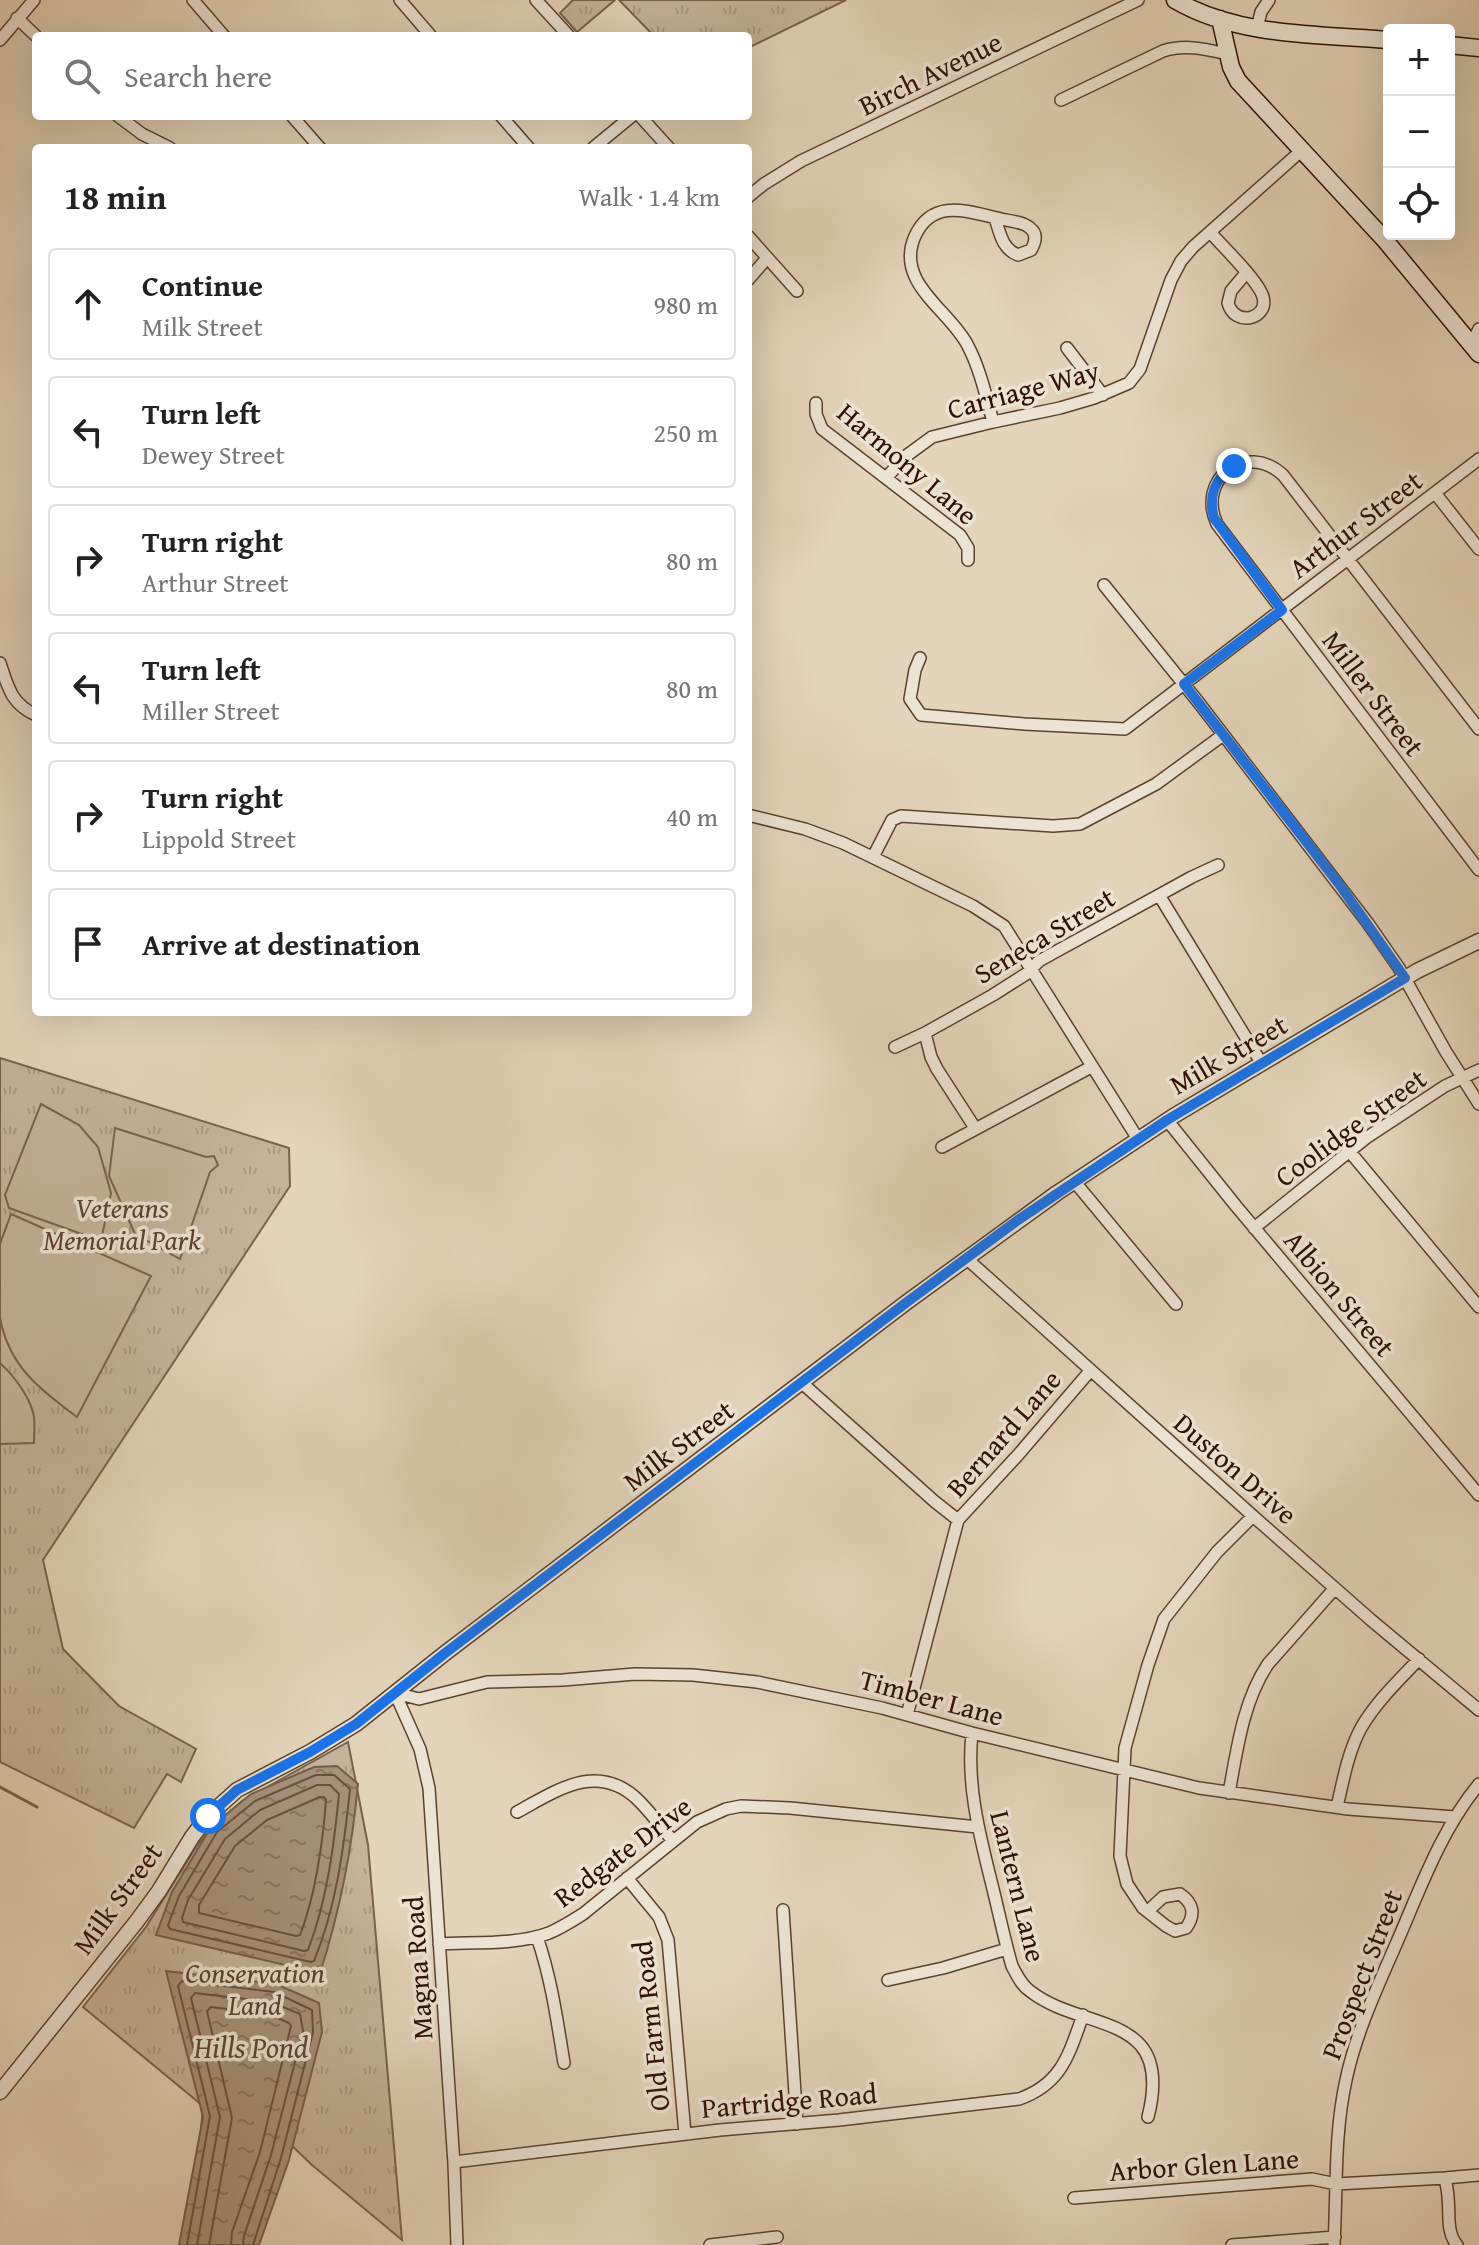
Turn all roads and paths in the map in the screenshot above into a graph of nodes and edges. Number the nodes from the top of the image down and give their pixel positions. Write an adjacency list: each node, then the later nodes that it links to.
1 (34, 0): 8 (street)
2 (193, 0): 12 (street)
3 (400, 0): 13 (street)
4 (536, 0): 14 (street)
5 (1138, 0): 32 (street, Birch Avenue)
6 (1175, 0): 9 (main road)
7 (1269, 0): 10 (street)
8 (17, 18): 11 (street); 16 (street)
9 (1220, 19): 10 (main road); 19 (main road)
10 (1257, 28): 15 (main road)
11 (32, 32)
12 (221, 32)
13 (428, 32)
14 (565, 32)
15 (1383, 39)
16 (0, 40)
17 (1455, 46): 18 (main road)
18 (1479, 48)
19 (1228, 54): 20 (street); 31 (main road)
20 (1061, 100)
21 (123, 120): 26 (street)
22 (296, 120): 27 (street)
23 (504, 120): 28 (street)
24 (627, 120): 29 (street)
25 (644, 120): 30 (street)
26 (162, 144)
27 (316, 144)
28 (526, 144)
29 (598, 144)
30 (665, 144)
31 (1301, 151): 34 (street, Carriage Way); 42 (main road)
32 (752, 194)
33 (995, 218): 45 (street)
34 (1210, 232): 37 (street); 43 (street, Carriage Way)
35 (752, 241): 36 (street)
36 (767, 258): 38 (street); 39 (street)
37 (1246, 273)
38 (752, 275)
39 (797, 291)
40 (1479, 329): 42 (street)
41 (1067, 348): 43 (street)
42 (1475, 349)
43 (1103, 395): 45 (street, Carriage Way)
44 (816, 403): 47 (street, Harmony Lane)
45 (993, 422): 47 (street, Carriage Way)
46 (1479, 459): 48 (street, Arthur Street)
47 (886, 478): 51 (street, Harmony Lane)
48 (1435, 493): 49 (street); 50 (street, Arthur Street)
49 (1479, 549)
50 (1349, 558): 53 (street, Arthur Street); 53 (street, Miller Street); 58 (street, Miller Street)
51 (968, 560)
52 (1104, 585): 56 (street)
53 (1282, 610): 56 (street, Arthur Street); 63 (street, Miller Street)
54 (920, 658): 56 (street, Arthur Street)
55 (0, 663): 57 (street)
56 (1184, 684): 59 (street)
57 (32, 713)
58 (1479, 729)
59 (1223, 735): 61 (street); 67 (street)
60 (752, 816): 61 (street)
61 (873, 857): 66 (street)
62 (1218, 865): 64 (street, Seneca Street)
63 (1479, 870)
64 (1159, 895): 66 (street, Seneca Street); 70 (street)
65 (1479, 941): 67 (street, Milk Street)
66 (1032, 969): 68 (street, Seneca Street); 71 (street)
67 (1405, 978): 70 (street, Milk Street); 73 (street)
68 (925, 1033): 69 (street, Seneca Street); 76 (street)
69 (895, 1047)
70 (1262, 1064): 75 (street, Milk Street)
71 (1091, 1067): 76 (street); 77 (street)
72 (1479, 1070): 73 (street, Coolidge Street)
73 (1462, 1078): 74 (street); 79 (street, Coolidge Street)
74 (1479, 1104)
75 (1167, 1120): 77 (street, Milk Street); 81 (street, Albion Street)
76 (975, 1128): 78 (street)
77 (1138, 1139): 80 (street, Milk Street)
78 (942, 1147)
79 (1350, 1152): 81 (street, Coolidge Street); 84 (street)
80 (1074, 1181): 82 (street, Milk Street); 83 (street)
81 (1254, 1228): 87 (street, Albion Street)
82 (966, 1258): 85 (street, Duston Drive); 86 (street, Milk Street)
83 (1176, 1304)
84 (1479, 1307)
85 (1090, 1371): 88 (street, Duston Drive); 89 (street, Bernard Lane)
86 (802, 1383): 89 (street); 92 (street, Milk Street)
87 (1479, 1495)
88 (1253, 1516): 90 (street, Duston Drive); 96 (street)
89 (958, 1520): 94 (street, Bernard Lane)
90 (1335, 1588): 91 (street, Duston Drive); 98 (street)
91 (1419, 1659): 93 (street, Duston Drive); 99 (street)
92 (395, 1693): 94 (street, Timber Lane); 108 (street, Magna Road); 113 (street, Milk Street)
93 (1479, 1710)
94 (907, 1715): 95 (street, Timber Lane)
95 (972, 1733): 96 (street, Timber Lane); 102 (street, Lantern Lane)
96 (1126, 1771): 98 (street, Timber Lane); 106 (street)
97 (1479, 1784): 101 (street, Prospect Street)
98 (1229, 1793): 99 (street, Timber Lane)
99 (1337, 1807): 101 (street, Timber Lane)
100 (517, 1812): 103 (street)
101 (1455, 1817): 120 (street, Prospect Street)
102 (978, 1827): 103 (street, Redgate Drive); 109 (street, Lantern Lane)
103 (673, 1841): 104 (street, Redgate Drive)
104 (627, 1878): 107 (street, Redgate Drive); 116 (street, Old Farm Road)
105 (783, 1910): 115 (street)
106 (1148, 1911)
107 (537, 1937): 108 (street, Redgate Drive); 112 (street)
108 (439, 1944): 117 (street, Magna Road)
109 (1007, 1949): 110 (street); 111 (street, Lantern Lane)
110 (888, 1980)
111 (1083, 2015): 114 (street, Lantern Lane); 115 (street, Partridge Road)
112 (564, 2063)
113 (0, 2092)
114 (1148, 2117)
115 (797, 2124): 116 (street, Partridge Road)
116 (685, 2134): 117 (street, Partridge Road)
117 (454, 2162): 124 (street, Magna Road)
118 (1479, 2175): 119 (street, Arbor Glen Lane)
119 (1445, 2178): 120 (street, Arbor Glen Lane); 127 (street)
120 (1336, 2184): 121 (street, Arbor Glen Lane); 123 (street, Prospect Street)
121 (1074, 2198)
122 (777, 2237): 125 (street)
123 (1334, 2241): 126 (street)
124 (457, 2245)
125 (710, 2245)
126 (1232, 2245)
127 (1457, 2245)

